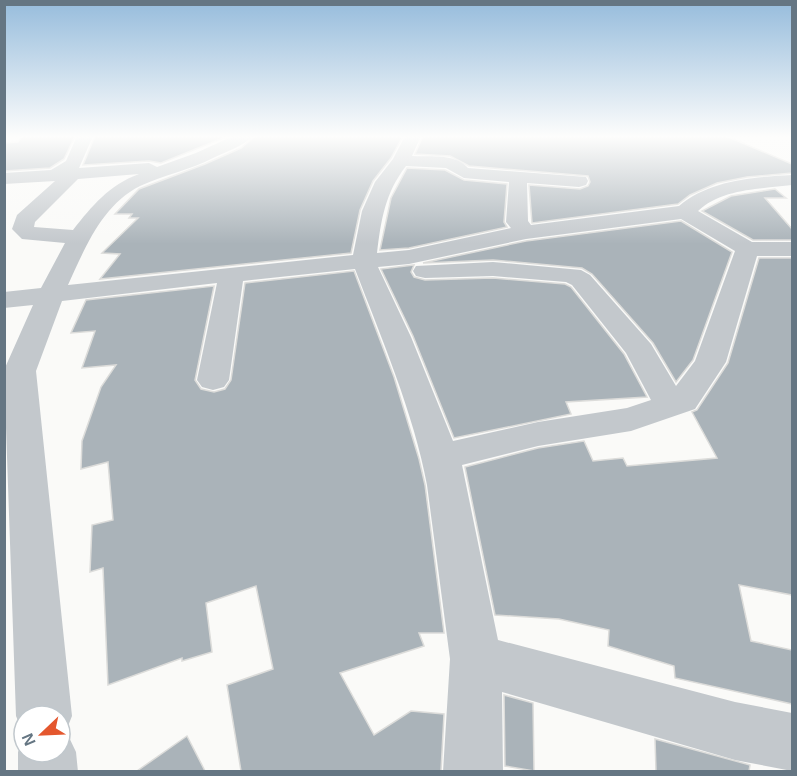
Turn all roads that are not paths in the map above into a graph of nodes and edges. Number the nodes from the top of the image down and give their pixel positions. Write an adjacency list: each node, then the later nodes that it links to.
1 (90, 172): 5 (street)
2 (159, 172): 12 (street)
3 (391, 172): 15 (street)
4 (462, 172): 6 (street)
5 (66, 174): 7 (street); 12 (street)
6 (518, 177): 9 (street); 11 (street)
7 (4, 179)
8 (792, 180): 10 (street)
9 (579, 181)
10 (685, 212): 11 (street); 13 (street)
11 (525, 232): 15 (street)
12 (80, 237): 17 (street)
13 (747, 249): 14 (street); 20 (street)
14 (792, 249)
15 (367, 269): 16 (street); 20 (street); 21 (street)
16 (231, 274): 17 (street); 19 (street)
17 (51, 294): 18 (street); 23 (street)
18 (4, 300)
19 (213, 380)
20 (671, 406): 21 (street)
21 (441, 457): 22 (street)
22 (476, 659): 24 (street); 25 (street)
23 (43, 704)
24 (792, 742)
25 (473, 771)

